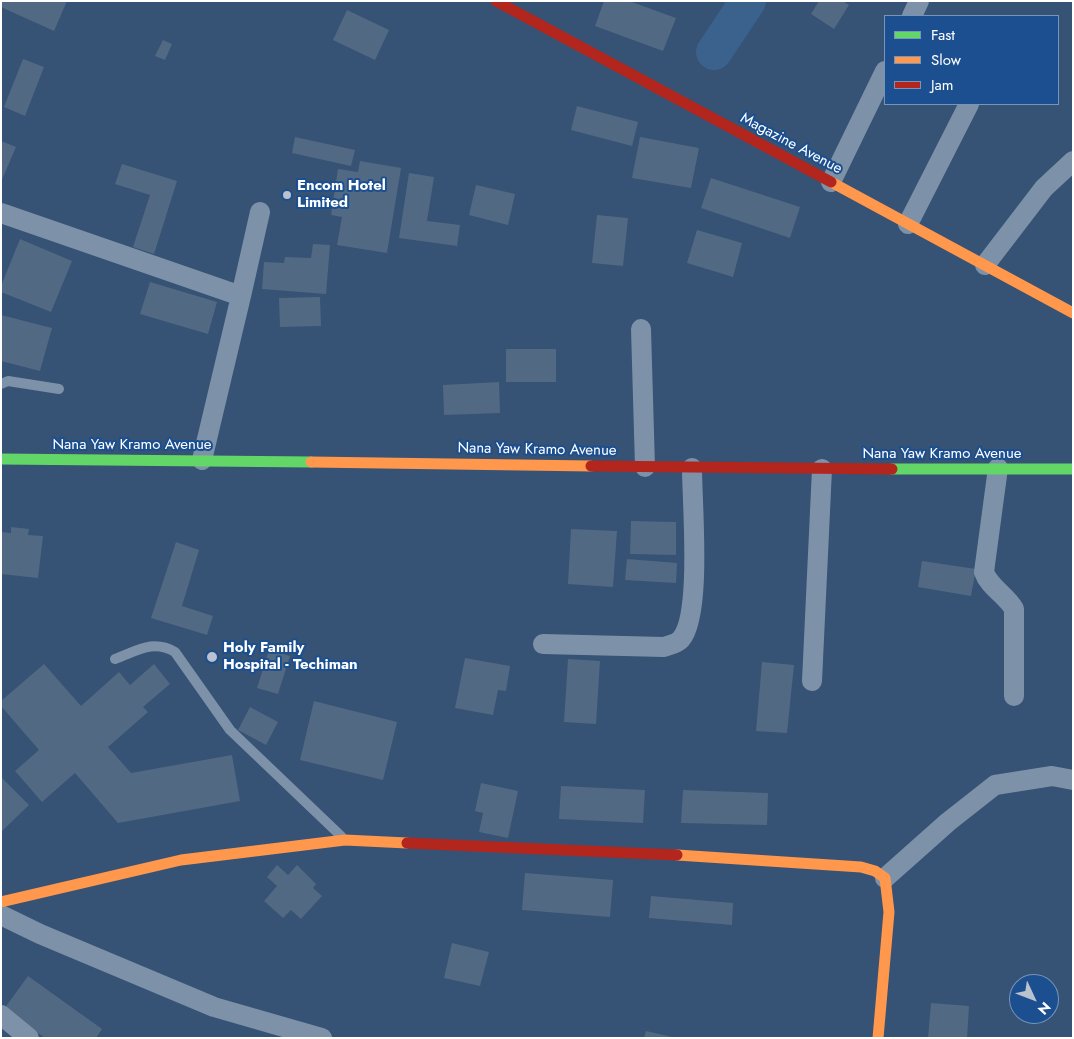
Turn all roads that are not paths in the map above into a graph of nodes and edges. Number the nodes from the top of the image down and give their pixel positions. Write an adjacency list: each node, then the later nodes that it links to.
1 (496, 1): 7 (street, Magazine Avenue)
2 (919, 1): 3 (street)
3 (912, 15)
4 (884, 73): 7 (street)
5 (968, 105): 10 (street)
6 (1073, 161): 11 (street)
7 (831, 182): 10 (street, Magazine Avenue)
8 (260, 212): 12 (street)
9 (1, 213): 12 (street)
10 (908, 224): 11 (street, Magazine Avenue)
11 (985, 265): 13 (street, Magazine Avenue)
12 (241, 296): 18 (street)
13 (1073, 313)
14 (641, 329): 19 (street)
15 (1, 384): 16 (lane)
16 (59, 389)
17 (1, 460): 18 (street, Nana Yaw Kramo Avenue)
18 (202, 460): 19 (street, Nana Yaw Kramo Avenue)
19 (645, 467): 20 (street, Nana Yaw Kramo Avenue)
20 (692, 468): 22 (street, Nana Yaw Kramo Avenue); 24 (street)
21 (998, 468): 22 (street, Nana Yaw Kramo Avenue); 23 (street, Nana Yaw Kramo Avenue); 27 (street)
22 (822, 469): 26 (street)
23 (1073, 469)
24 (543, 644)
25 (115, 659): 29 (lane)
26 (812, 681)
27 (1014, 696)
28 (1073, 780): 30 (street)
29 (345, 840): 30 (street); 31 (street)
30 (885, 878): 36 (street)
31 (1, 902)
32 (1, 915): 35 (street)
33 (1, 1015): 34 (street)
34 (29, 1038)
35 (322, 1038)
36 (878, 1038)

